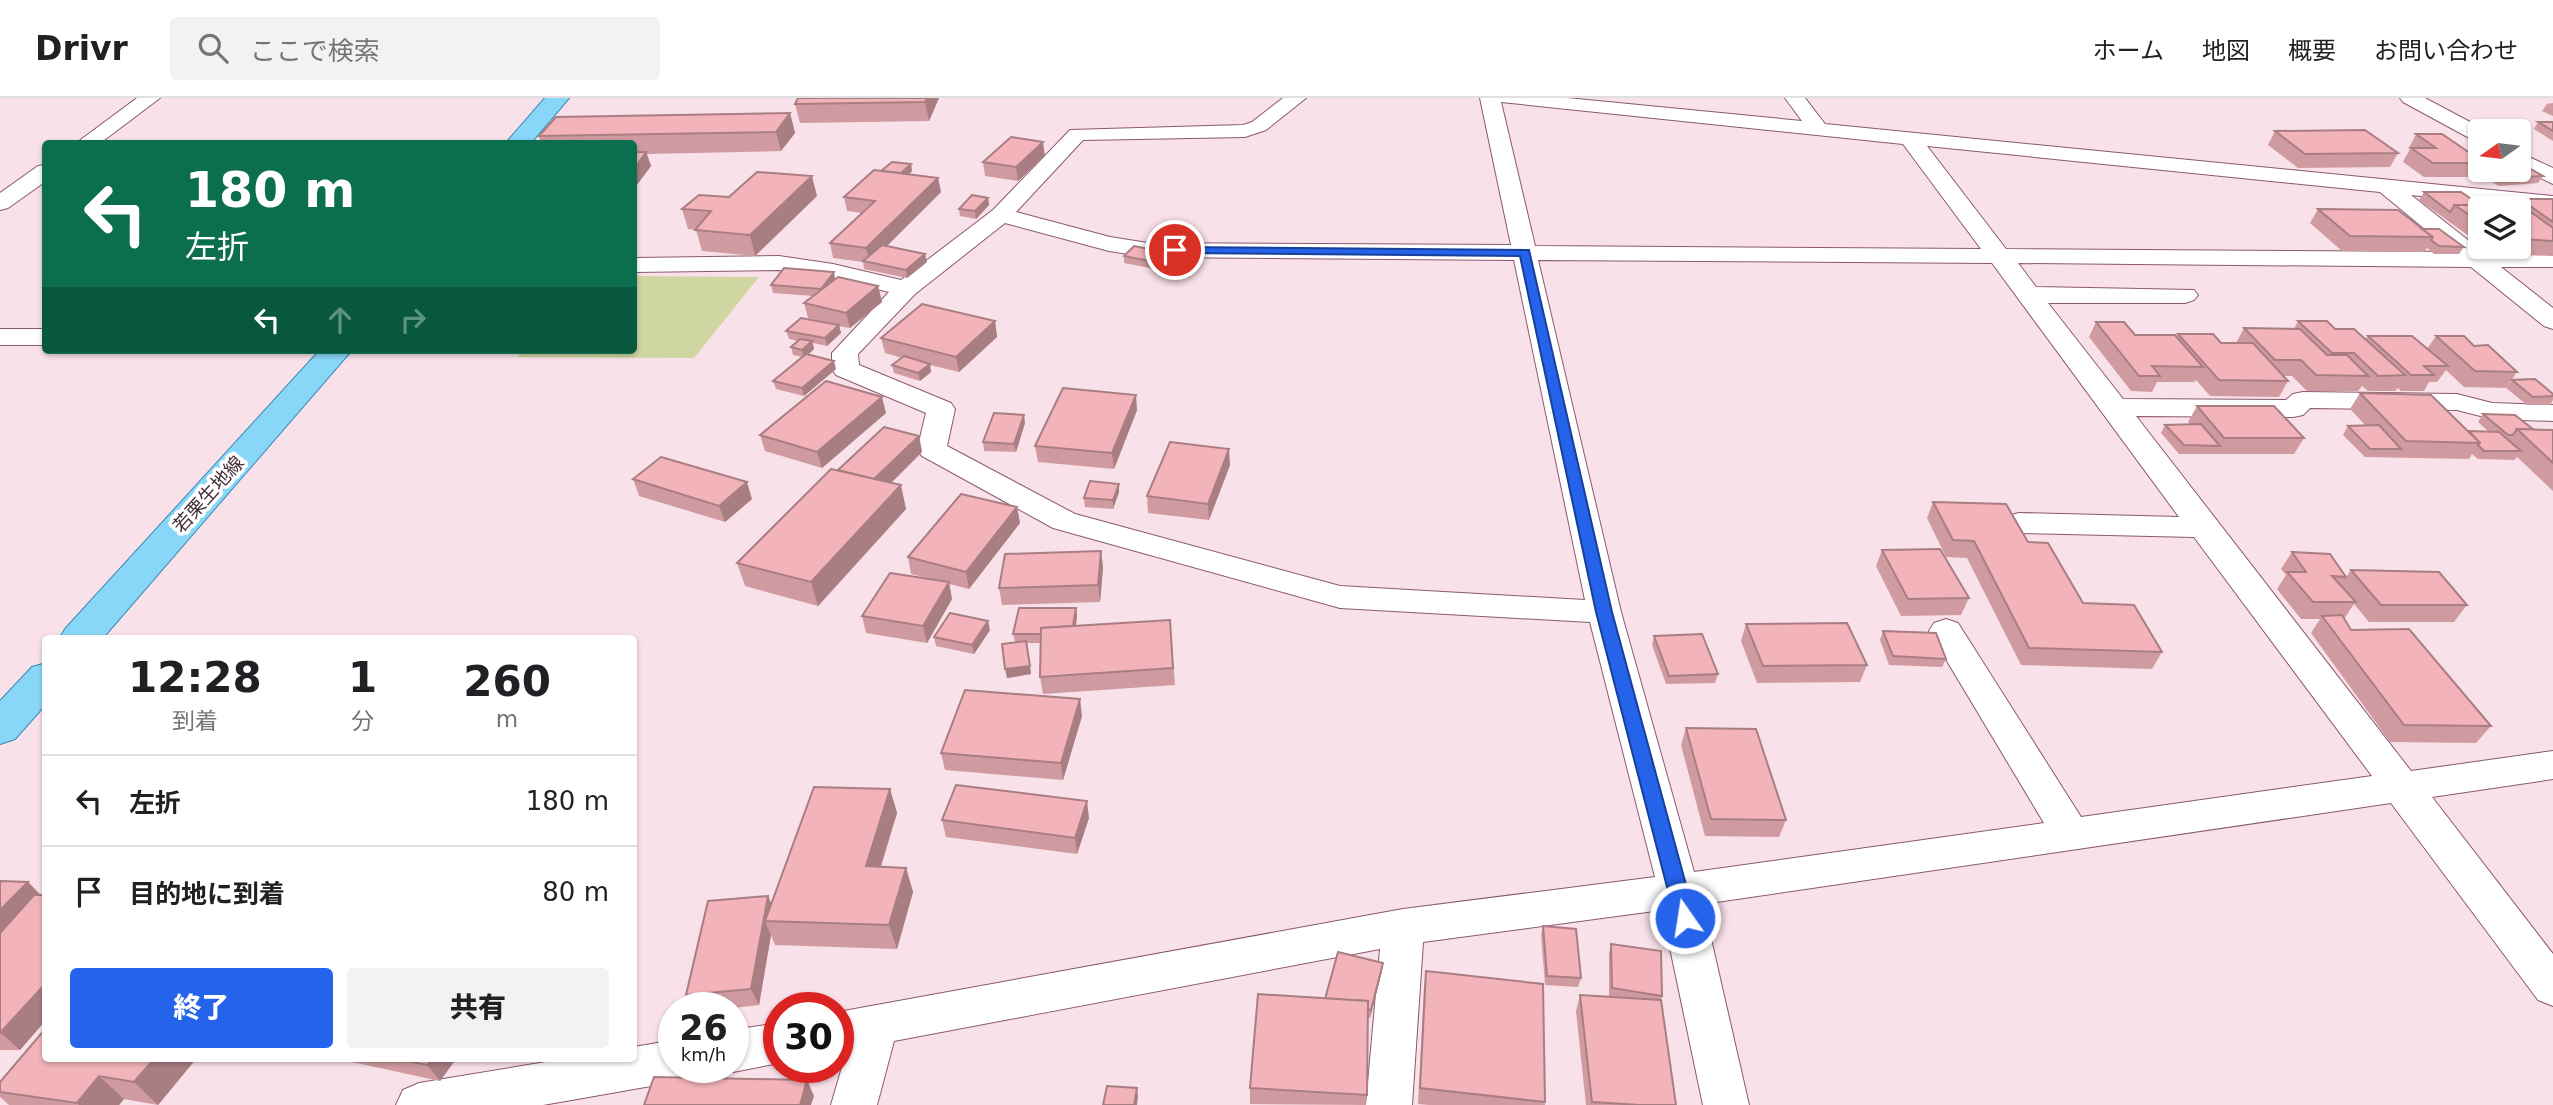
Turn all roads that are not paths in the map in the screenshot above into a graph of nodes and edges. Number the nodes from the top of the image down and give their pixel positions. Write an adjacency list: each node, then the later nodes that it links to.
1 (150, 98): 10 (street)
2 (557, 98): 11 (main road)
3 (1296, 98): 19 (street)
4 (1490, 98): 20 (street)
5 (1507, 98): 9 (street)
6 (1795, 98): 9 (street)
7 (2410, 98): 8 (street)
8 (2468, 129)
9 (1819, 130): 12 (street)
10 (91, 140)
11 (520, 140)
12 (1911, 140): 16 (street); 21 (street)
13 (2531, 165): 15 (street)
14 (42, 174): 17 (street)
15 (2553, 177)
16 (2383, 184): 18 (street); 22 (street)
17 (0, 203)
18 (2553, 203)
19 (1001, 215): 20 (street); 25 (street)
20 (1525, 252): 21 (street); 36 (street)
21 (2001, 257): 22 (street); 26 (street)
22 (2477, 260): 23 (street); 28 (street)
23 (2553, 260)
24 (637, 265): 25 (street)
25 (906, 289): 36 (street)
26 (2029, 295): 27 (street); 32 (street)
27 (2185, 295)
28 (2553, 321)
29 (0, 337): 30 (street)
30 (42, 337)
31 (333, 354): 38 (main road, 若栗生地線)
32 (2114, 407): 33 (street); 35 (street)
33 (2553, 413)
34 (2020, 523): 35 (street)
35 (2206, 527): 42 (street)
36 (1604, 612): 44 (street)
37 (1946, 631): 43 (street)
38 (83, 635)
39 (42, 681): 40 (main road)
40 (0, 728)
41 (2553, 765): 42 (street)
42 (2400, 787): 43 (street); 46 (street)
43 (2071, 834): 44 (street)
44 (1679, 891): 45 (street); 52 (street)
45 (1404, 927): 47 (street); 51 (street)
46 (2553, 987)
47 (857, 1029): 50 (street)
48 (658, 1064): 49 (street)
49 (419, 1105)
50 (854, 1105)
51 (1389, 1105)
52 (1726, 1105)

